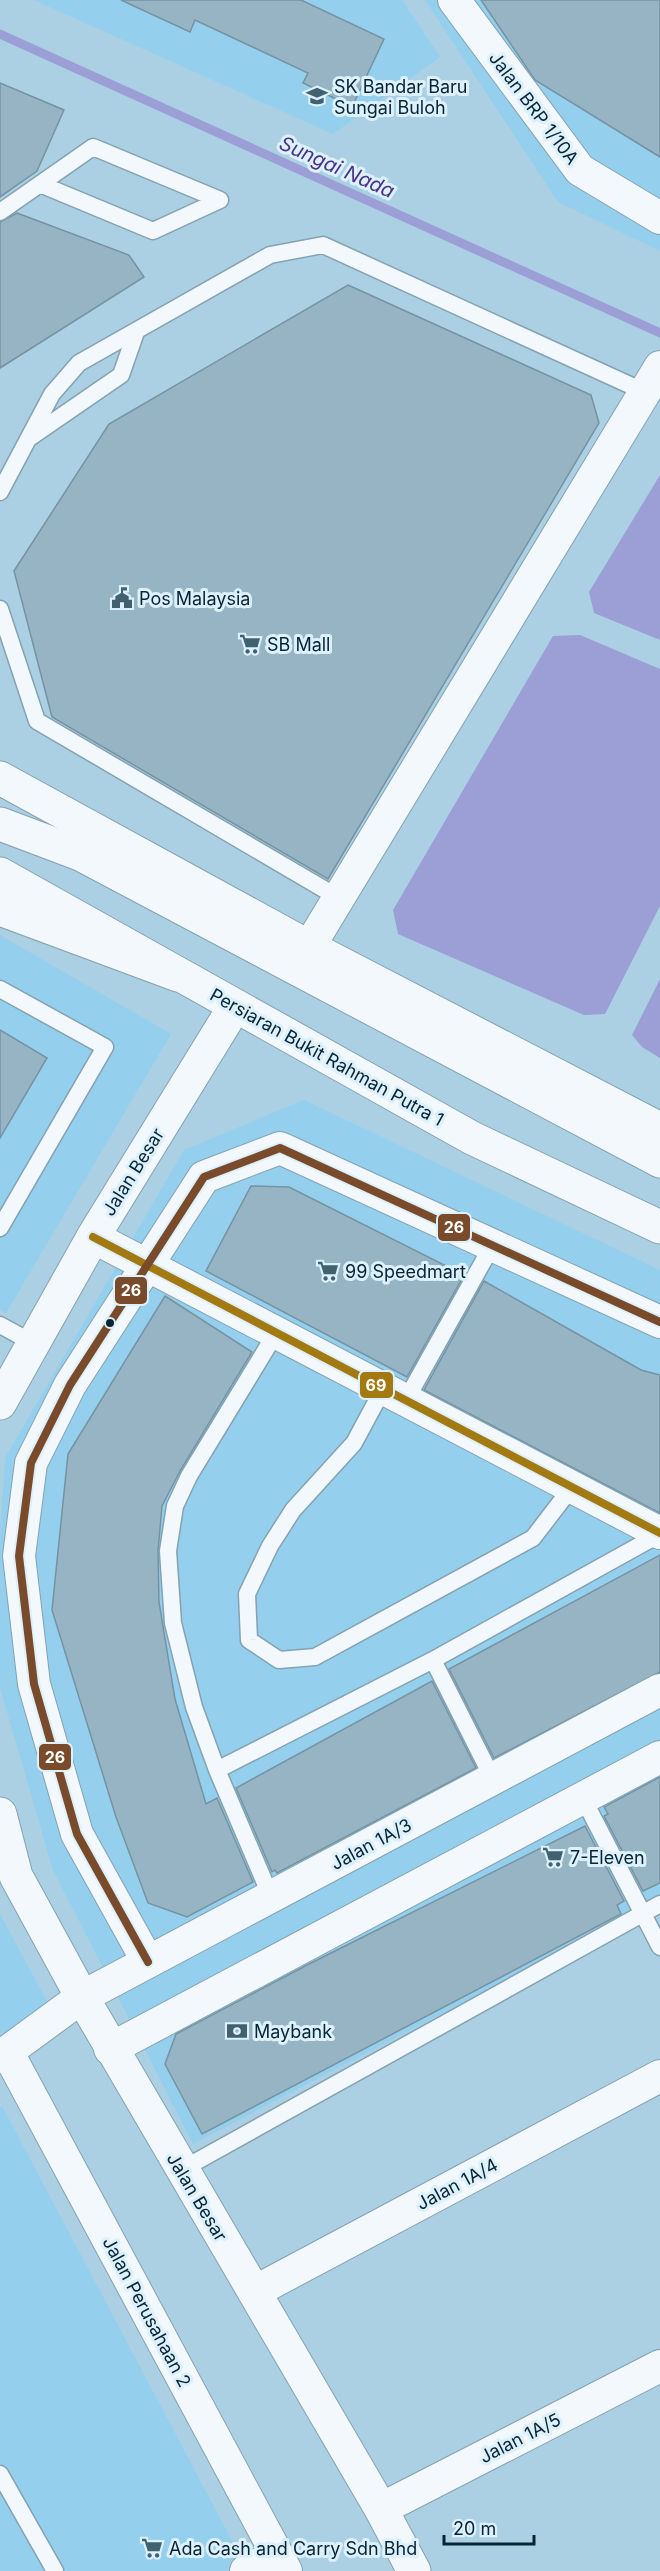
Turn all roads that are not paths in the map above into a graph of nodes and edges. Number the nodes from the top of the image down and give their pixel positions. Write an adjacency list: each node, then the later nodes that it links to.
1 (454, 0): 4 (street, Jalan BRP 1/10A)
2 (40, 184): 2 (lane); 3 (lane)
3 (0, 212)
4 (660, 218)
5 (136, 332): 6 (lane); 7 (lane); 7 (lane)
6 (655, 376): 13 (street)
7 (28, 439): 8 (lane)
8 (0, 492)
9 (0, 609): 13 (lane)
10 (0, 778): 15 (main road)
11 (0, 824): 20 (main road)
12 (0, 874): 16 (main road, Persiaran Bukit Rahman Putra 1)
13 (339, 898): 15 (street)
14 (0, 909): 16 (main road)
15 (309, 947): 19 (main road)
16 (178, 975): 18 (main road, Persiaran Bukit Rahman Putra 1)
17 (0, 988): 22 (lane)
18 (235, 1006): 21 (main road, Persiaran Bukit Rahman Putra 1); 23 (main road, Jalan Besar)
19 (660, 1129)
20 (660, 1161)
21 (660, 1227)
22 (0, 1228)
23 (93, 1237): 25 (street); 29 (main road, Jalan Besar)
24 (493, 1244): 25 (street); 26 (street); 30 (lane)
25 (147, 1265): 28 (street); 45 (street)
26 (660, 1322)
27 (0, 1325): 29 (lane)
28 (276, 1333): 30 (street); 37 (lane)
29 (33, 1343): 31 (main road, Jalan Besar)
30 (394, 1394): 32 (street); 32 (lane)
31 (0, 1403)
32 (572, 1487): 33 (street)
33 (660, 1533): 34 (lane)
34 (434, 1660): 37 (lane); 38 (lane)
35 (660, 1690): 38 (street, Jalan 1A/3)
36 (660, 1757): 39 (street)
37 (217, 1770): 41 (lane)
38 (494, 1779): 41 (street, Jalan 1A/3)
39 (585, 1800): 43 (lane); 47 (street)
40 (0, 1814): 46 (main road, Jalan Besar)
41 (271, 1897): 45 (street, Jalan 1A/3)
42 (660, 1904): 43 (lane)
43 (643, 1913): 44 (lane); 50 (lane)
44 (660, 1947)
45 (148, 1962): 46 (street, Jalan 1A/3)
46 (82, 1997): 47 (main road, Jalan Besar); 48 (street, Jalan 1A/3)
47 (110, 2049): 50 (main road, Jalan Besar)
48 (4, 2055): 55 (street, Jalan Perusahaan 2)
49 (660, 2076): 51 (street, Jalan 1A/4)
50 (182, 2170): 51 (main road, Jalan Besar)
51 (254, 2292): 54 (main road, Jalan Besar)
52 (660, 2366): 54 (street, Jalan 1A/5)
53 (0, 2474): 56 (lane)
54 (381, 2510): 58 (main road, Jalan Besar)
55 (282, 2563): 57 (street)
56 (55, 2571)
57 (246, 2571)
58 (414, 2571)

